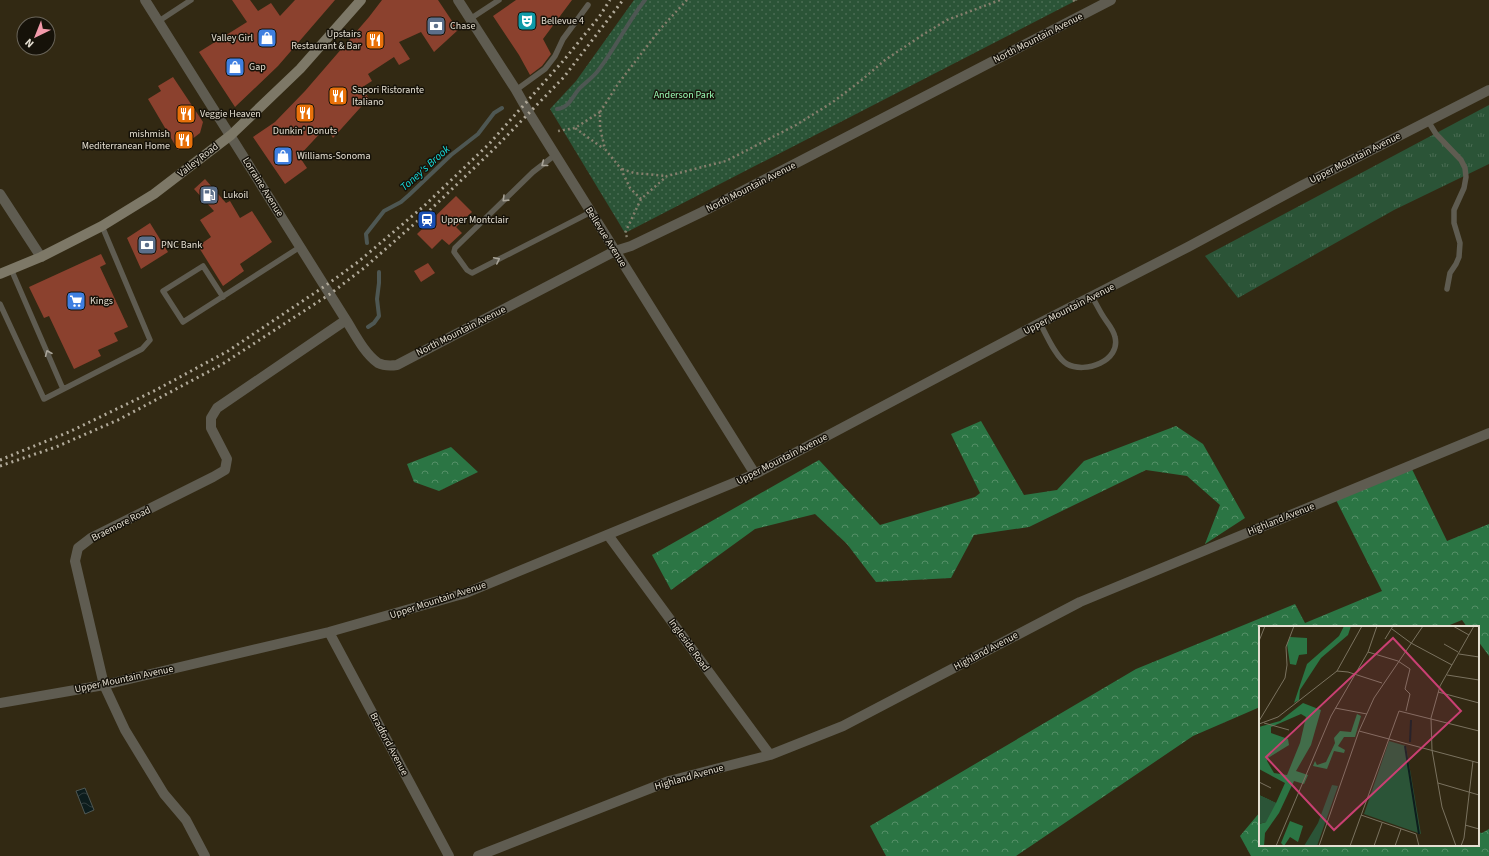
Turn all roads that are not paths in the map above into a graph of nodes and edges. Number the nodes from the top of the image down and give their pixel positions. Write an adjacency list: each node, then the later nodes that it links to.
1 (145, 0): 9 (street, Lorraine Avenue)
2 (191, 0): 9 (lane)
3 (361, 0): 13 (main road, Valley Road)
4 (458, 0): 8 (street, Bellevue Avenue)
5 (499, 0): 8 (lane)
6 (1111, 0): 19 (street, North Mountain Avenue)
7 (588, 5): 10 (lane)
8 (470, 19): 10 (street, Bellevue Avenue)
9 (159, 21): 13 (street, Lorraine Avenue)
10 (516, 90): 14 (street, Bellevue Avenue)
11 (1489, 90): 12 (street, Upper Mountain Avenue)
12 (1428, 121): 23 (lane); 25 (street, Upper Mountain Avenue)
13 (231, 135): 17 (main road, Valley Road); 18 (street, Lorraine Avenue)
14 (555, 155): 16 (street, Bellevue Avenue); 16 (lane, one-way to 16)
15 (0, 194): 20 (street)
16 (591, 212): 19 (street, Bellevue Avenue)
17 (102, 226): 20 (main road, Valley Road); 30 (lane)
18 (300, 247): 24 (lane); 27 (street, Lorraine Avenue)
19 (615, 251): 29 (street, North Mountain Avenue); 32 (street, Bellevue Avenue)
20 (41, 257): 21 (main road, Valley Road)
21 (11, 269): 22 (main road, Valley Road); 30 (lane, one-way to 21)
22 (0, 274)
23 (1447, 289)
24 (223, 297): 24 (lane)
25 (1092, 297): 28 (street, Upper Mountain Avenue); 28 (lane)
26 (0, 304): 30 (lane)
27 (346, 320): 29 (street, Lorraine Avenue); 35 (street, Braemore Road)
28 (1040, 323): 32 (street, Upper Mountain Avenue)
29 (388, 366)
30 (63, 389)
31 (1489, 433): 37 (street, Highland Avenue)
32 (755, 474): 33 (street, Upper Mountain Avenue)
33 (608, 535): 34 (street, Upper Mountain Avenue); 37 (street, Ingleside Road)
34 (329, 632): 35 (street, Upper Mountain Avenue); 39 (street, Bradford Avenue)
35 (104, 685): 36 (street, Upper Mountain Avenue); 38 (street, Braemore Road)
36 (0, 703)
37 (770, 755): 40 (street, Highland Avenue)
38 (205, 856)
39 (449, 856)
40 (478, 856)

